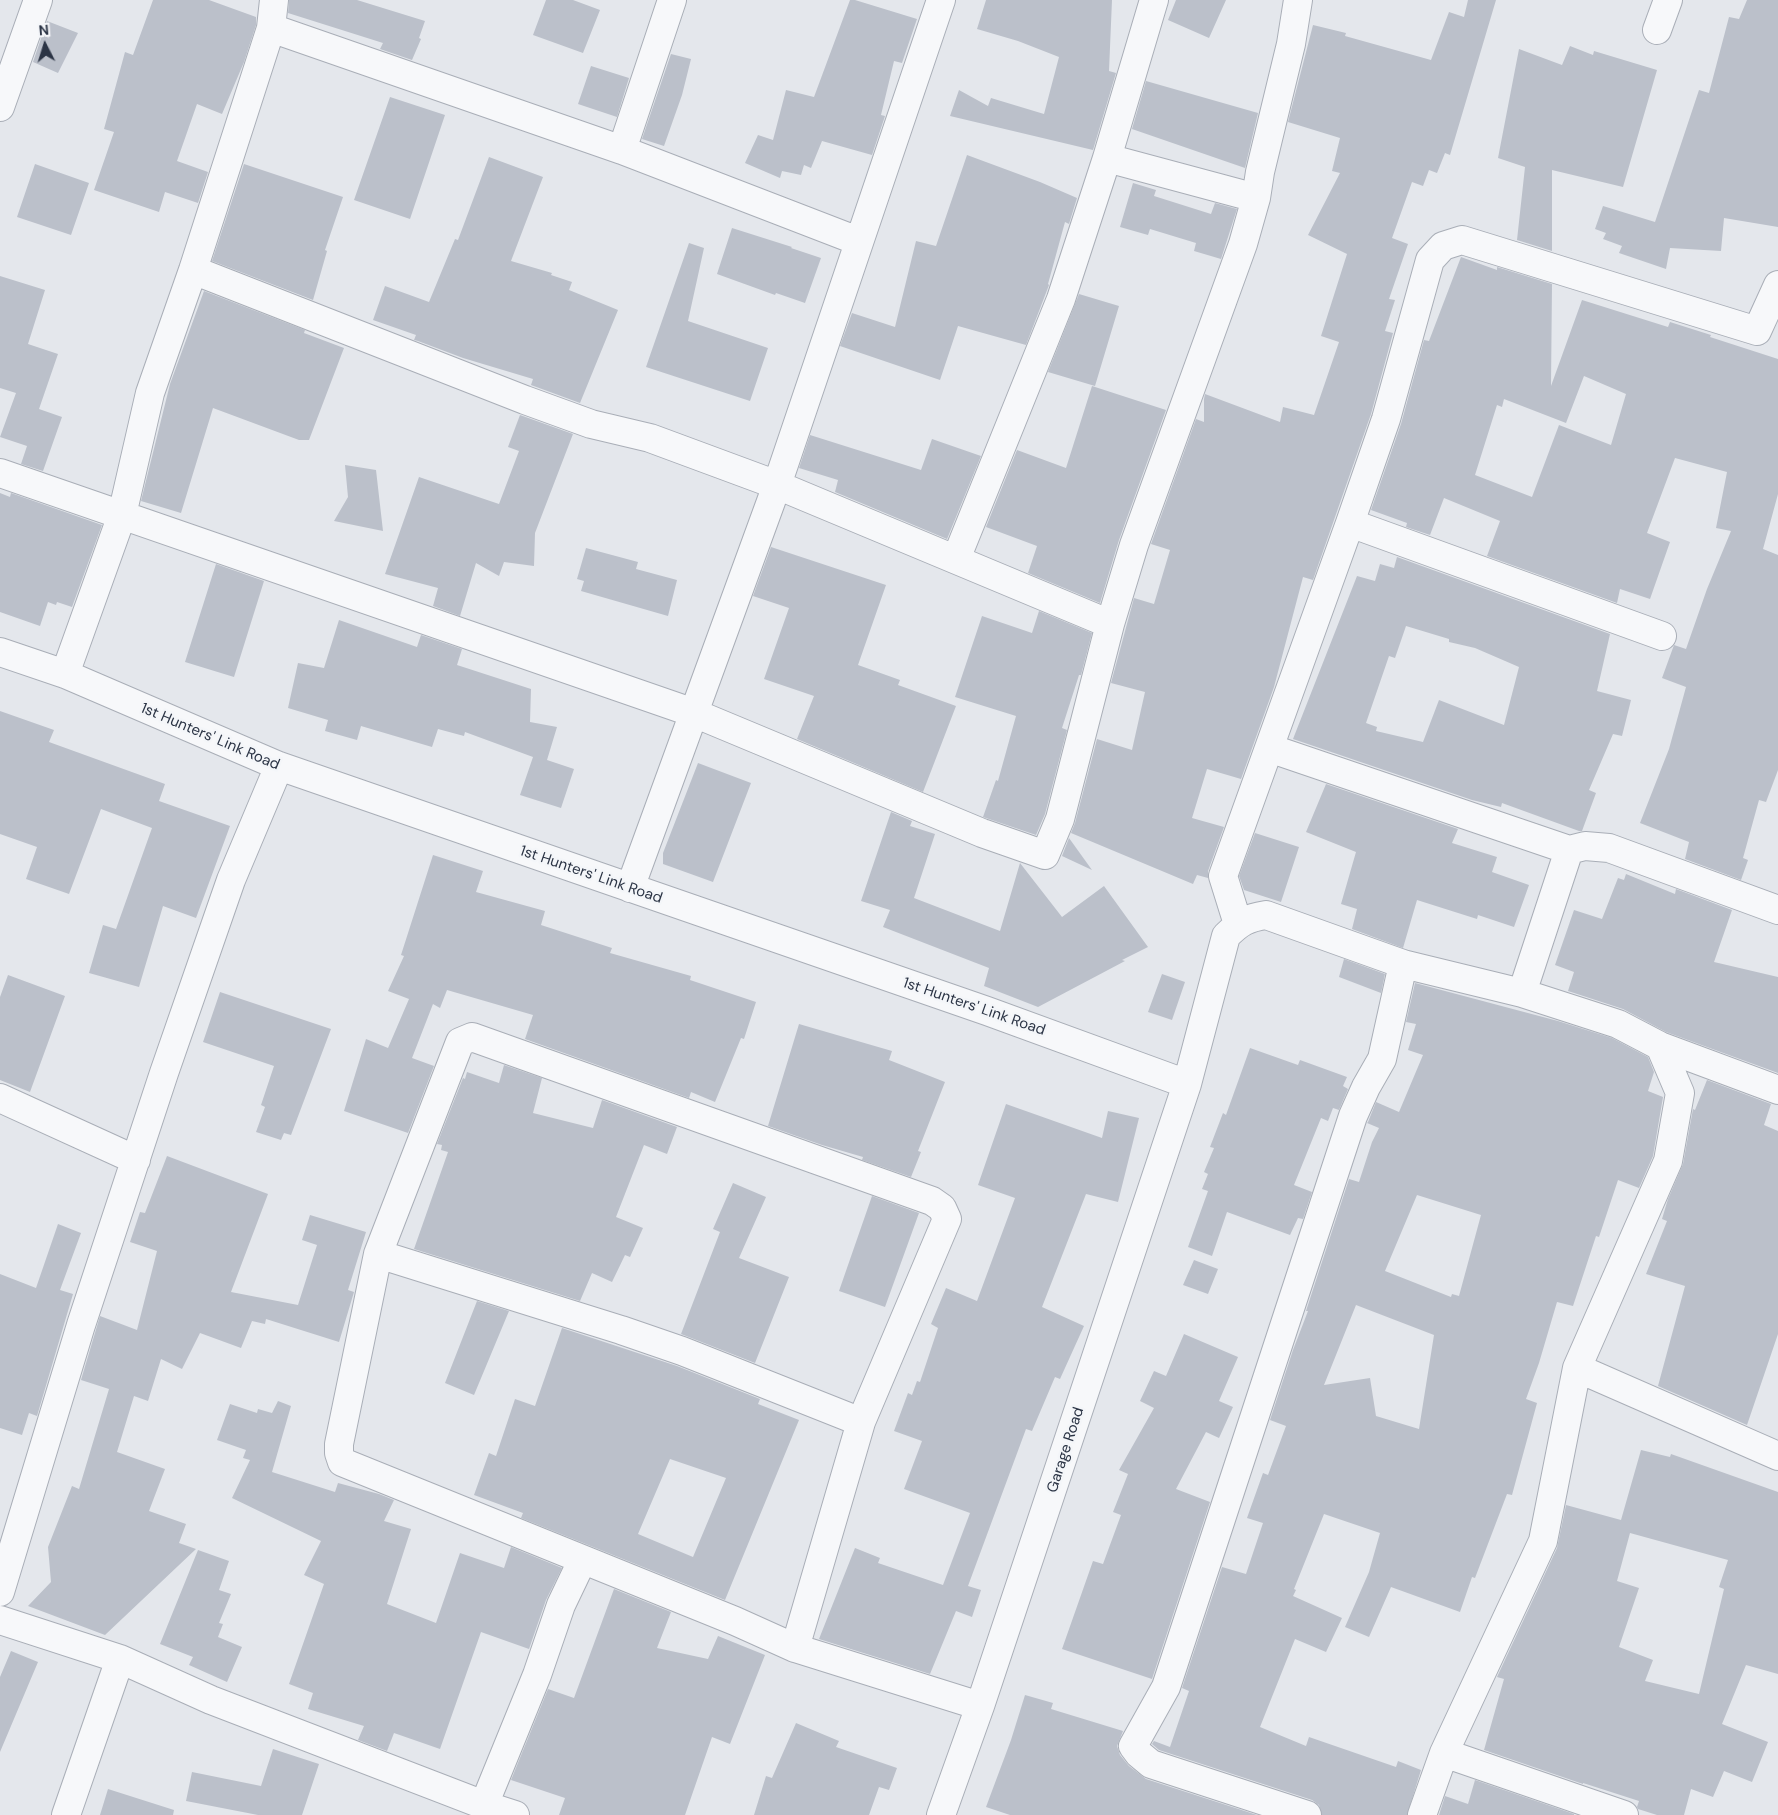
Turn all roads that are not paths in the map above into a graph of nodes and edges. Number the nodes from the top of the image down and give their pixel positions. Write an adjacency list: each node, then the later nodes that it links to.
1 (38, 0): 10 (street)
2 (274, 0): 8 (street)
3 (672, 0): 11 (street)
4 (941, 0): 14 (street)
5 (1154, 0): 12 (street)
6 (1298, 0): 13 (street)
7 (1668, 0): 9 (street)
8 (271, 28): 11 (street); 15 (street)
9 (1657, 30)
10 (0, 107)
11 (622, 150): 14 (street)
12 (1107, 158): 13 (street); 21 (street)
13 (1256, 198): 22 (street)
14 (858, 241): 18 (street)
15 (193, 270): 18 (street); 19 (street)
16 (1778, 285): 20 (street)
17 (0, 473): 19 (street)
18 (777, 485): 21 (street); 26 (street)
19 (122, 515): 25 (street); 26 (street)
20 (1350, 523): 23 (street); 27 (street)
21 (956, 559): 22 (street)
22 (1110, 624): 26 (street)
23 (1662, 636)
24 (0, 652): 25 (street, 1st Hunters' Link Road)
25 (65, 674): 28 (street, 1st Hunters' Link Road)
26 (694, 713): 30 (street)
27 (1269, 748): 29 (street); 32 (street)
28 (279, 766): 30 (street, 1st Hunters' Link Road); 39 (street)
29 (1569, 850): 31 (street); 34 (street)
30 (630, 888): 36 (street, 1st Hunters' Link Road)
31 (1778, 910)
32 (1238, 924): 33 (street); 36 (street, Garage Road)
33 (1402, 964): 34 (street); 55 (street)
34 (1522, 993): 35 (street)
35 (1660, 1046): 37 (street); 41 (street)
36 (1187, 1084): 49 (street, Garage Road)
37 (1778, 1090)
38 (0, 1098): 39 (street)
39 (136, 1160): 45 (street)
40 (378, 1254): 42 (street); 42 (street); 44 (street)
41 (1577, 1368): 43 (street); 50 (street)
42 (861, 1422): 47 (street)
43 (1778, 1456)
44 (582, 1561): 47 (street); 51 (street)
45 (0, 1592)
46 (0, 1620): 48 (street)
47 (795, 1648): 49 (street)
48 (120, 1659): 51 (street); 52 (street)
49 (980, 1706): 54 (street, Garage Road)
50 (1444, 1753): 56 (street); 57 (street)
51 (484, 1805): 53 (street)
52 (66, 1815)
53 (515, 1815)
54 (941, 1815)
55 (1307, 1815)
56 (1422, 1815)
57 (1624, 1815)

